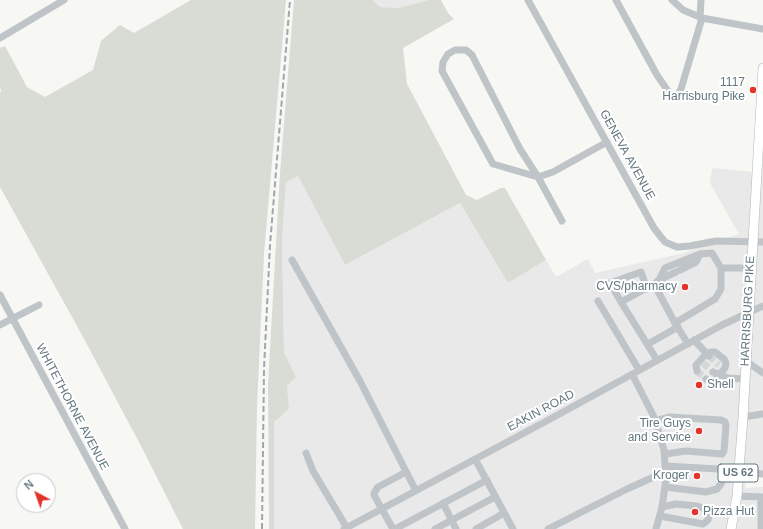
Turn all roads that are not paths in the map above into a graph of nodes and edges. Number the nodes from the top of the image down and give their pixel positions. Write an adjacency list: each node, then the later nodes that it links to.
1 (64, 0): 8 (street)
2 (528, 0): 11 (street, GENEVA AVENUE)
3 (616, 0): 6 (street)
4 (672, 0): 6 (street)
5 (701, 0): 6 (street)
6 (701, 17): 7 (street)
7 (763, 28)
8 (0, 38)
9 (763, 68): 10 (main road, HARRISBURG PIKE / US 62)
10 (761, 138): 12 (main road, HARRISBURG PIKE / US 62)
11 (607, 142): 13 (street); 15 (street, GENEVA AVENUE)
12 (760, 176): 15 (main road, HARRISBURG PIKE / US 62)
13 (538, 177): 13 (street); 14 (street)
14 (562, 221)
15 (752, 241): 16 (street, GENEVA AVENUE); 20 (main road, HARRISBURG PIKE / US 62)
16 (763, 242)
17 (700, 254): 19 (street); 21 (street); 21 (street)
18 (292, 260): 52 (street)
19 (721, 268): 20 (street); 31 (street)
20 (751, 268): 28 (main road, HARRISBURG PIKE / US 62)
21 (656, 282): 22 (street); 31 (street)
22 (647, 289): 25 (street); 25 (street)
23 (0, 295): 29 (street, WHITETHORNE AVENUE)
24 (598, 302): 37 (street)
25 (621, 302): 33 (street)
26 (39, 305): 29 (street)
27 (763, 306): 28 (street, EAKIN ROAD)
28 (748, 313): 32 (street, EAKIN ROAD); 36 (main road, HARRISBURG PIKE / US 62)
29 (12, 318): 30 (street); 68 (street, WHITETHORNE AVENUE)
30 (0, 325)
31 (676, 325): 32 (street); 33 (street)
32 (691, 342): 34 (street); 35 (street, EAKIN ROAD)
33 (648, 344): 35 (street)
34 (708, 355): 38 (street); 39 (street)
35 (657, 360): 37 (street, EAKIN ROAD)
36 (746, 361): 40 (street); 42 (main road, HARRISBURG PIKE / US 62)
37 (639, 370): 41 (street, EAKIN ROAD)
38 (719, 370): 42 (street); 43 (street)
39 (697, 371)
40 (761, 372): 42 (street)
41 (632, 374): 46 (street); 49 (street, EAKIN ROAD)
42 (745, 377): 45 (main road, HARRISBURG PIKE / US 62)
43 (706, 379)
44 (763, 414): 45 (street)
45 (743, 417): 51 (main road, HARRISBURG PIKE / US 62)
46 (655, 420): 48 (street); 48 (street)
47 (306, 453): 67 (street)
48 (665, 454): 50 (street)
49 (475, 459): 54 (street); 56 (street, EAKIN ROAD)
50 (666, 468): 55 (street); 55 (street); 74 (street)
51 (738, 471): 53 (street); 57 (main road, HARRISBURG PIKE / US 62)
52 (406, 472): 56 (street); 62 (street)
53 (763, 474)
54 (486, 480): 58 (street); 60 (street)
55 (665, 487): 61 (street)
56 (416, 491): 62 (street, EAKIN ROAD)
57 (737, 496): 59 (street); 76 (main road, HARRISBURG PIKE / US 62)
58 (495, 497): 63 (street); 65 (street)
59 (762, 497): 77 (street)
60 (443, 503): 65 (street); 66 (street)
61 (662, 507): 64 (street); 64 (street)
62 (382, 508): 67 (street, EAKIN ROAD); 69 (street)
63 (504, 513): 72 (street); 73 (street)
64 (660, 516): 75 (street)
65 (452, 520): 70 (street); 71 (street)
66 (404, 527): 69 (street)
67 (345, 528)
68 (125, 529)
69 (394, 529)
70 (435, 529)
71 (456, 529)
72 (476, 529)
73 (513, 529)
74 (548, 529)
75 (657, 529)
76 (731, 529)
77 (761, 529)

